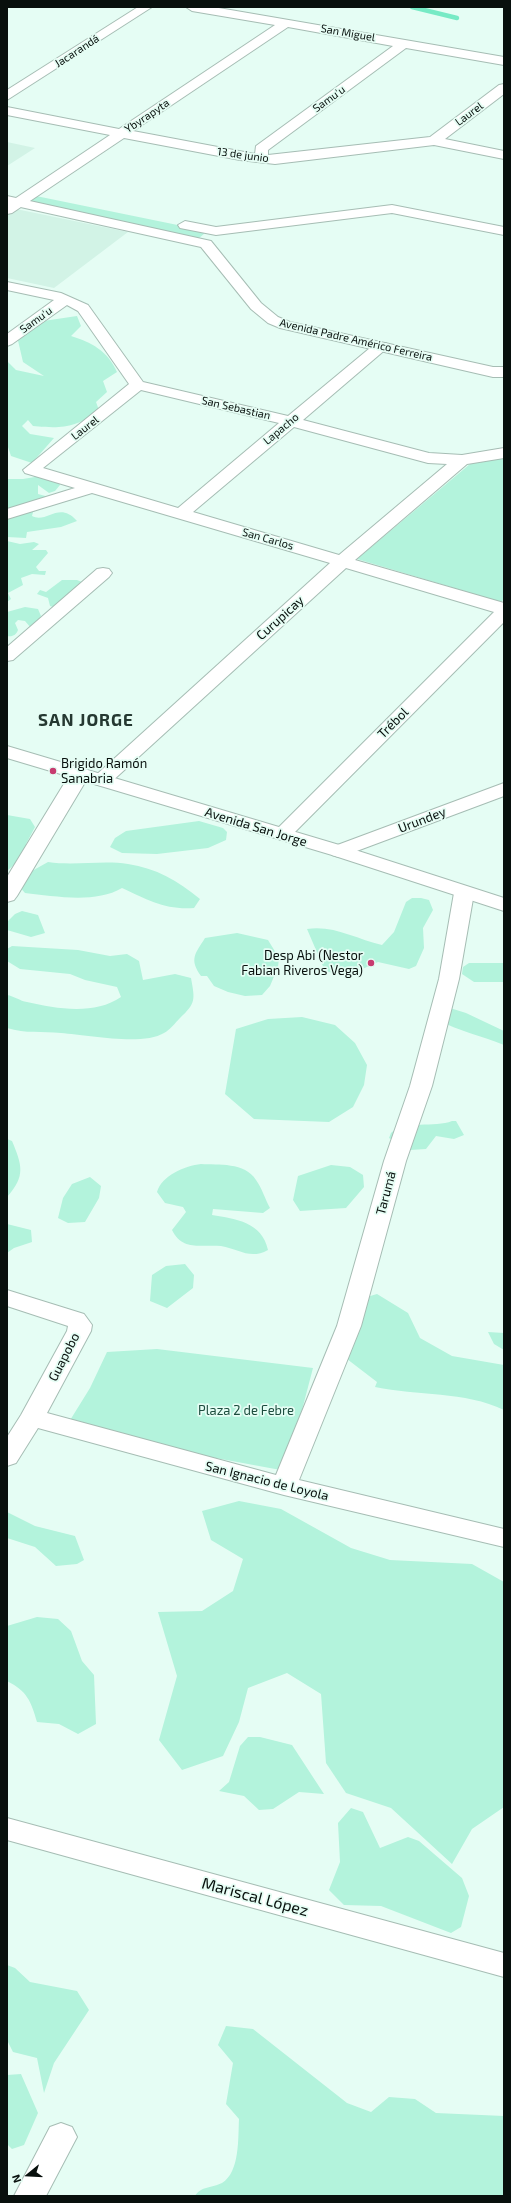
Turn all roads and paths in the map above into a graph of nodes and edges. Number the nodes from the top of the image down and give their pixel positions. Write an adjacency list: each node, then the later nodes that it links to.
1 (146, 7): 7 (street, Jacarandá)
2 (192, 7): 3 (street, San Miguel)
3 (286, 23): 4 (street, San Miguel); 9 (street, Ybyrapyta)
4 (405, 43): 5 (street, San Miguel); 12 (street, Samu'u)
5 (504, 61)
6 (504, 88): 10 (street, Laurel)
7 (7, 96)
8 (7, 111): 9 (street, 13 de junio)
9 (121, 134): 12 (street, 13 de junio); 14 (street, Ybyrapyta)
10 (434, 141): 11 (street, 13 de junio); 12 (street, 13 de junio)
11 (504, 155)
12 (262, 159)
13 (7, 187): 14 (street)
14 (34, 193): 15 (street, Ybyrapyta); 17 (street)
15 (13, 201): 16 (street, Ybyrapyta); 21 (street)
16 (7, 210)
17 (155, 219)
18 (170, 222): 19 (street)
19 (216, 231): 20 (street); 21 (street)
20 (504, 231)
21 (206, 244): 25 (street, Avenida Padre Américo Ferreira)
22 (7, 286): 23 (street)
23 (65, 299): 24 (street, Samu'u); 27 (street)
24 (7, 341)
25 (382, 346): 26 (street, Avenida Padre Américo Ferreira); 28 (street, Lapacho)
26 (504, 372)
27 (138, 385): 28 (street, San Sebastian); 31 (street, Laurel)
28 (290, 421): 30 (street, San Sebastian); 34 (street, Lapacho)
29 (504, 453): 30 (street, San Sebastian)
30 (462, 460): 35 (street, Curupicay)
31 (32, 470): 32 (street, San Carlos)
32 (92, 488): 33 (street); 34 (street, San Carlos)
33 (7, 514)
34 (181, 514): 35 (street, San Carlos)
35 (343, 561): 37 (street, San Carlos); 41 (street, Curupicay)
36 (103, 574): 38 (street)
37 (504, 611): 43 (street, Trébol)
38 (7, 656)
39 (7, 752): 40 (street, Avenida San Jorge)
40 (80, 774): 41 (street, Avenida San Jorge); 46 (street)
41 (102, 780): 43 (street, Avenida San Jorge)
42 (504, 789): 44 (street, Urundey)
43 (282, 834): 44 (street, Avenida San Jorge)
44 (339, 852): 45 (street, Avenida San Jorge)
45 (464, 893): 47 (street, Avenida San Jorge); 51 (street, Tarumá)
46 (7, 896)
47 (504, 905)
48 (7, 1298): 49 (street, Guapobo)
49 (32, 1418): 50 (street, Guapobo); 51 (street, San Ignacio de Loyola)
50 (7, 1457)
51 (284, 1486): 52 (street, San Ignacio de Loyola)
52 (504, 1538)
53 (7, 1829): 54 (street, Mariscal López)
54 (504, 1965)
55 (61, 2137): 56 (street)
56 (30, 2196)

